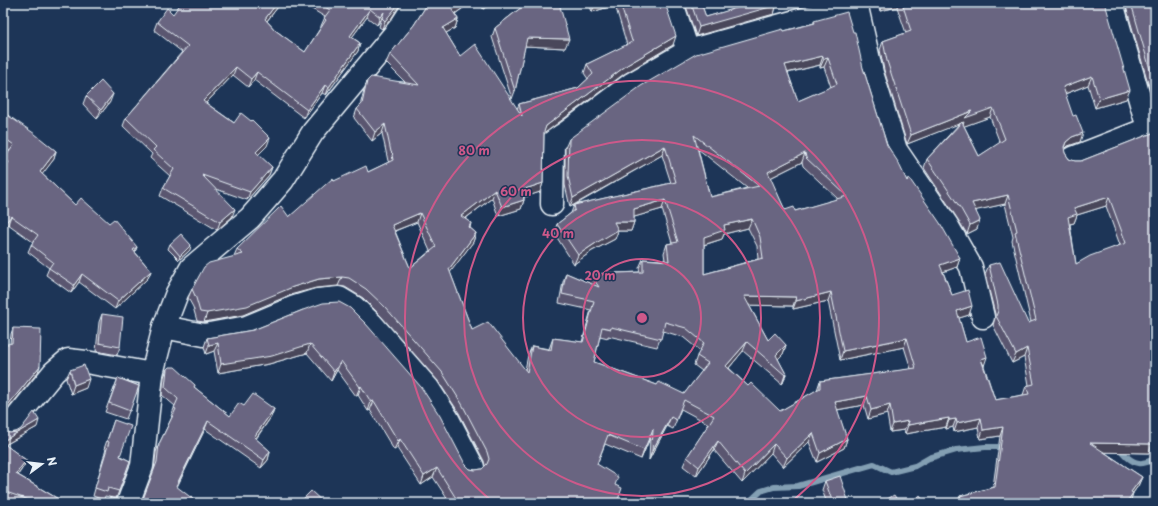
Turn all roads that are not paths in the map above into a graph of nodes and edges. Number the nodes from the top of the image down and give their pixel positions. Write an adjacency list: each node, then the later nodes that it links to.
1 (416, 3): 10 (street)
2 (672, 3): 5 (street)
3 (1112, 3): 6 (street)
4 (856, 4): 5 (street); 9 (street)
5 (688, 51): 8 (street)
6 (1151, 127): 7 (street)
7 (1073, 158)
8 (552, 204)
9 (983, 317)
10 (164, 326): 11 (street); 13 (street)
11 (152, 374): 12 (street); 14 (street)
12 (9, 427)
13 (473, 468)
14 (128, 503)

